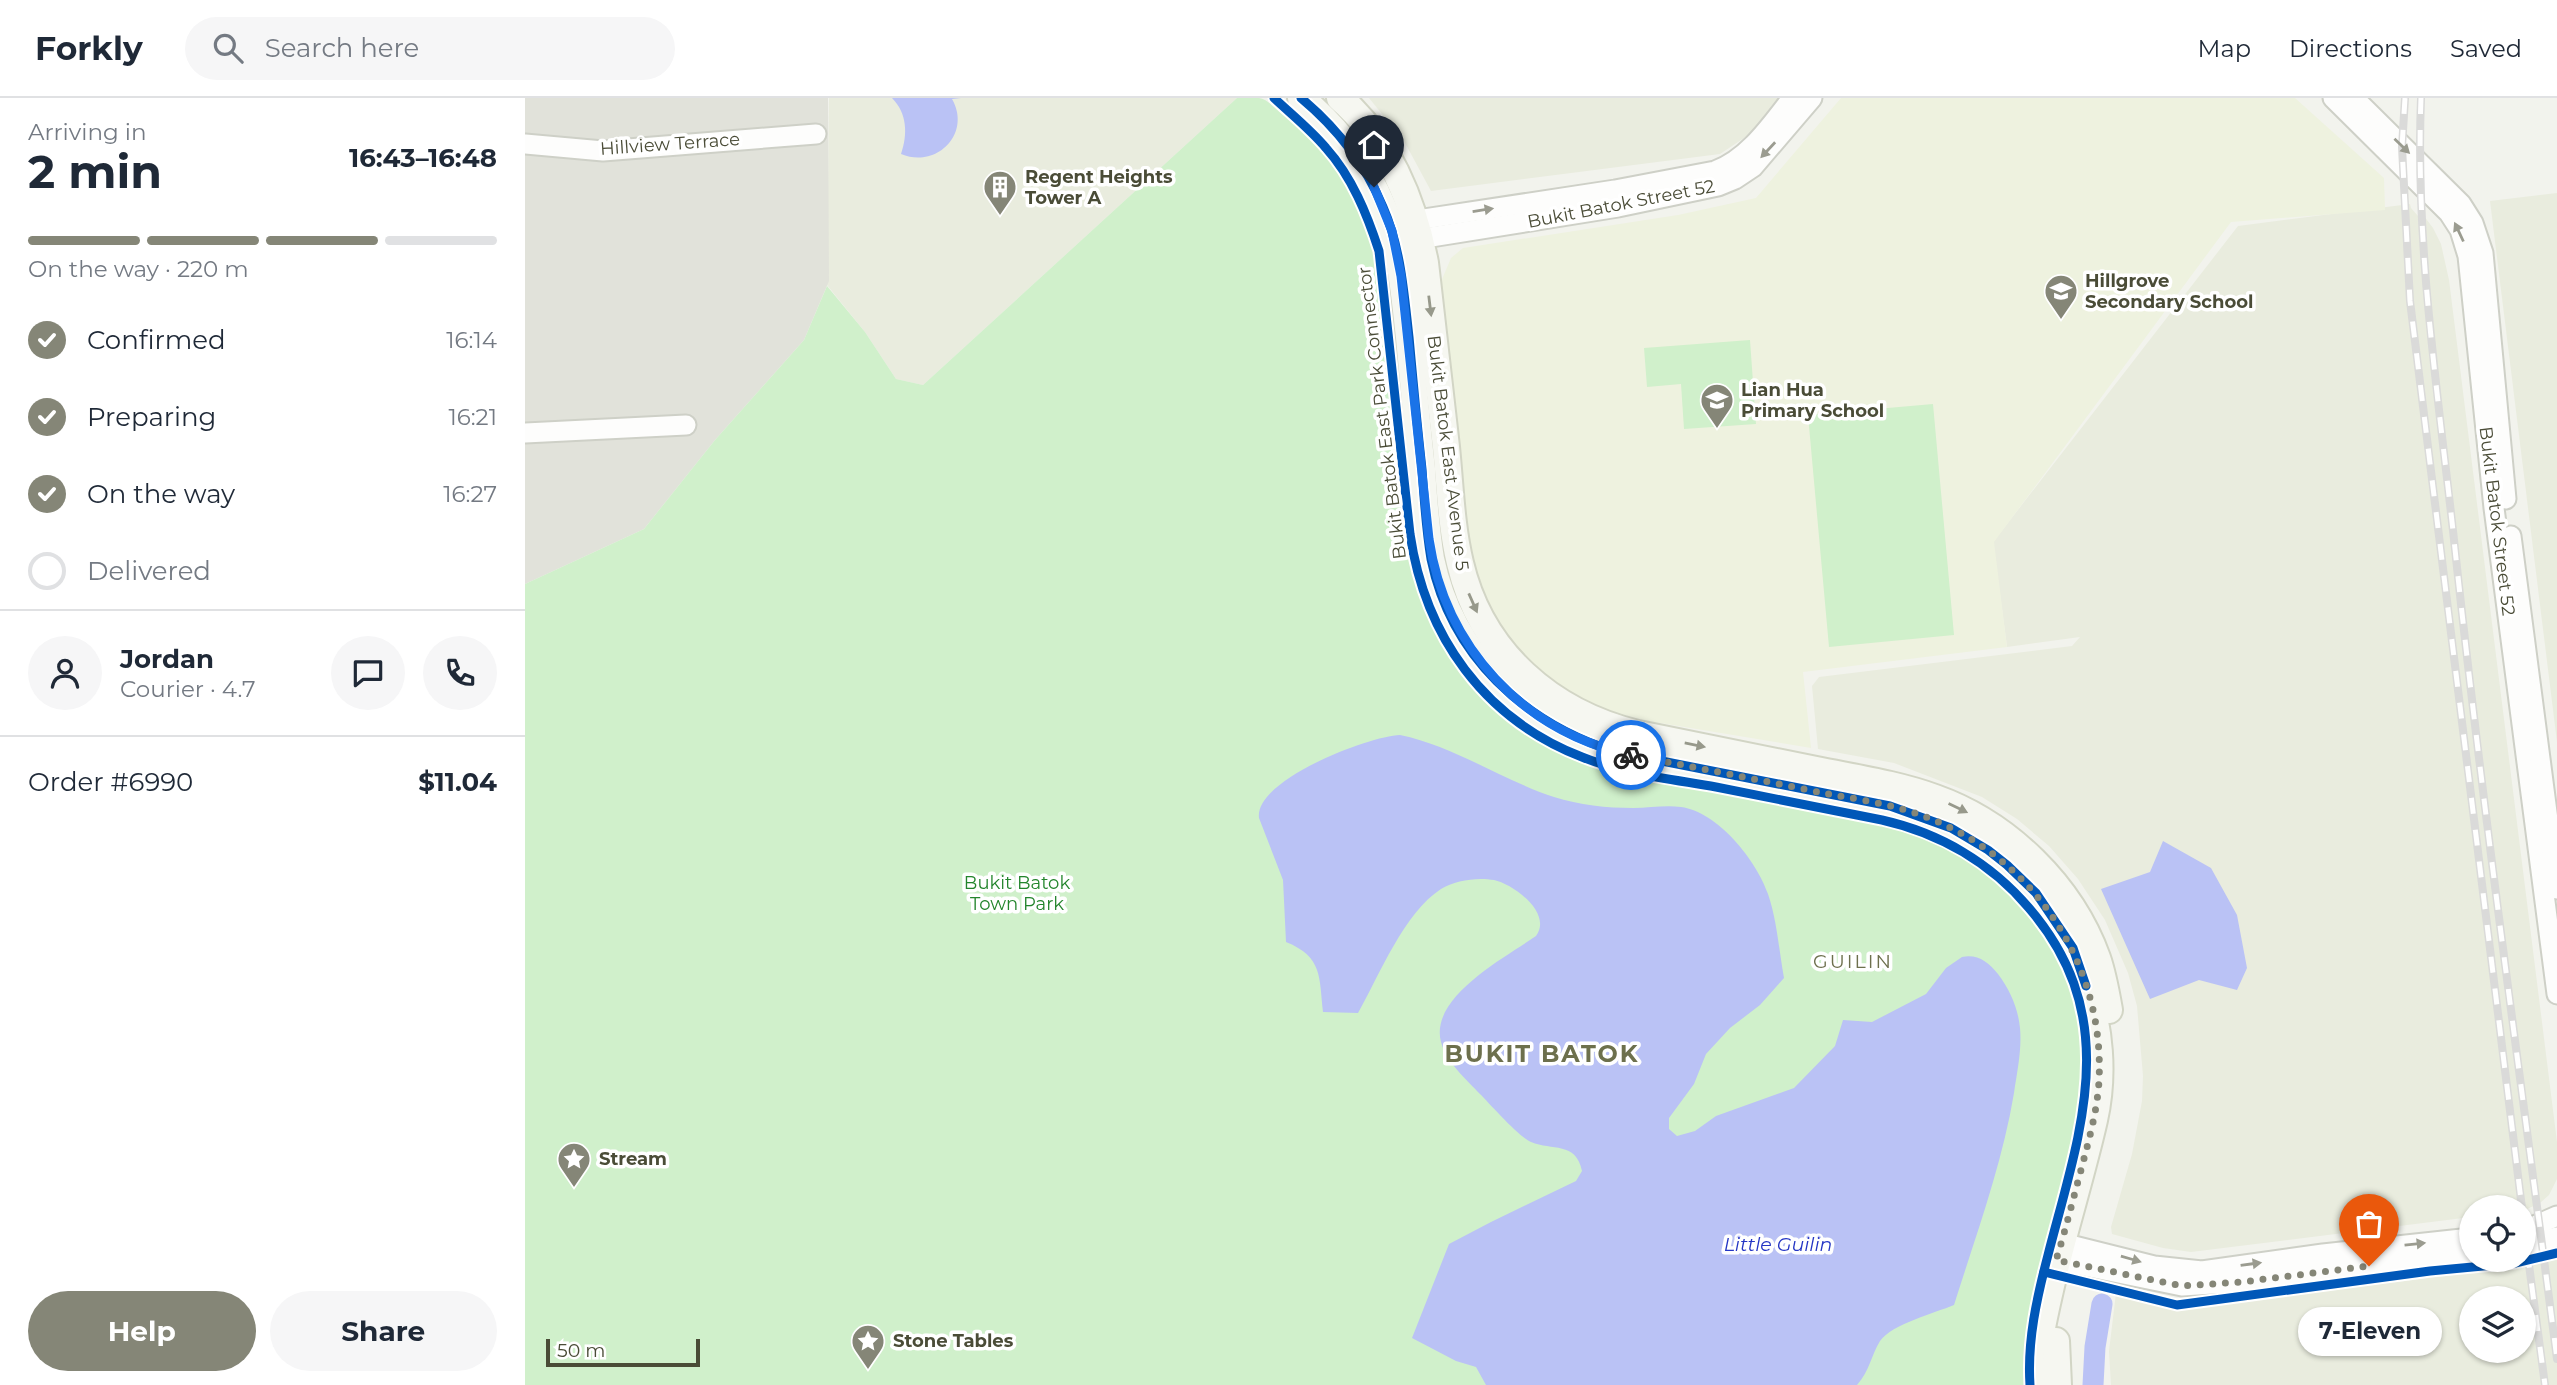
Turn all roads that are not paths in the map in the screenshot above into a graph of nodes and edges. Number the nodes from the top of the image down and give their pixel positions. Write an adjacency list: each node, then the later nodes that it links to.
1 (1301, 98): 9 (street, Bukit Batok East Avenue 5)
2 (1340, 98): 9 (street, Bukit Batok East Avenue 5)
3 (1792, 98): 9 (street, Bukit Batok Street 52, one-way to 3)
4 (1812, 98): 9 (street, Bukit Batok Street 52, one-way to 9)
5 (2333, 98): 13 (street, Bukit Batok Street 52, one-way to 5)
6 (2354, 98): 12 (street, Bukit Batok Street 52, one-way to 12)
7 (816, 134): 8 (street, Hillview Terrace)
8 (525, 144)
9 (1405, 231): 19 (street, Bukit Batok East Avenue 5)
10 (686, 425): 11 (street)
11 (525, 433)
12 (2557, 889)
13 (2557, 994)
14 (2557, 1216): 15 (street)
15 (2536, 1225)
16 (2557, 1237): 18 (street)
17 (2459, 1239): 19 (street, one-way to 17)
18 (2536, 1243)
19 (2067, 1253): 20 (street); 21 (street, Bukit Batok East Avenue 5); 22 (street, Bukit Batok East Avenue 5)
20 (2459, 1255)
21 (2039, 1385)
22 (2058, 1385)

